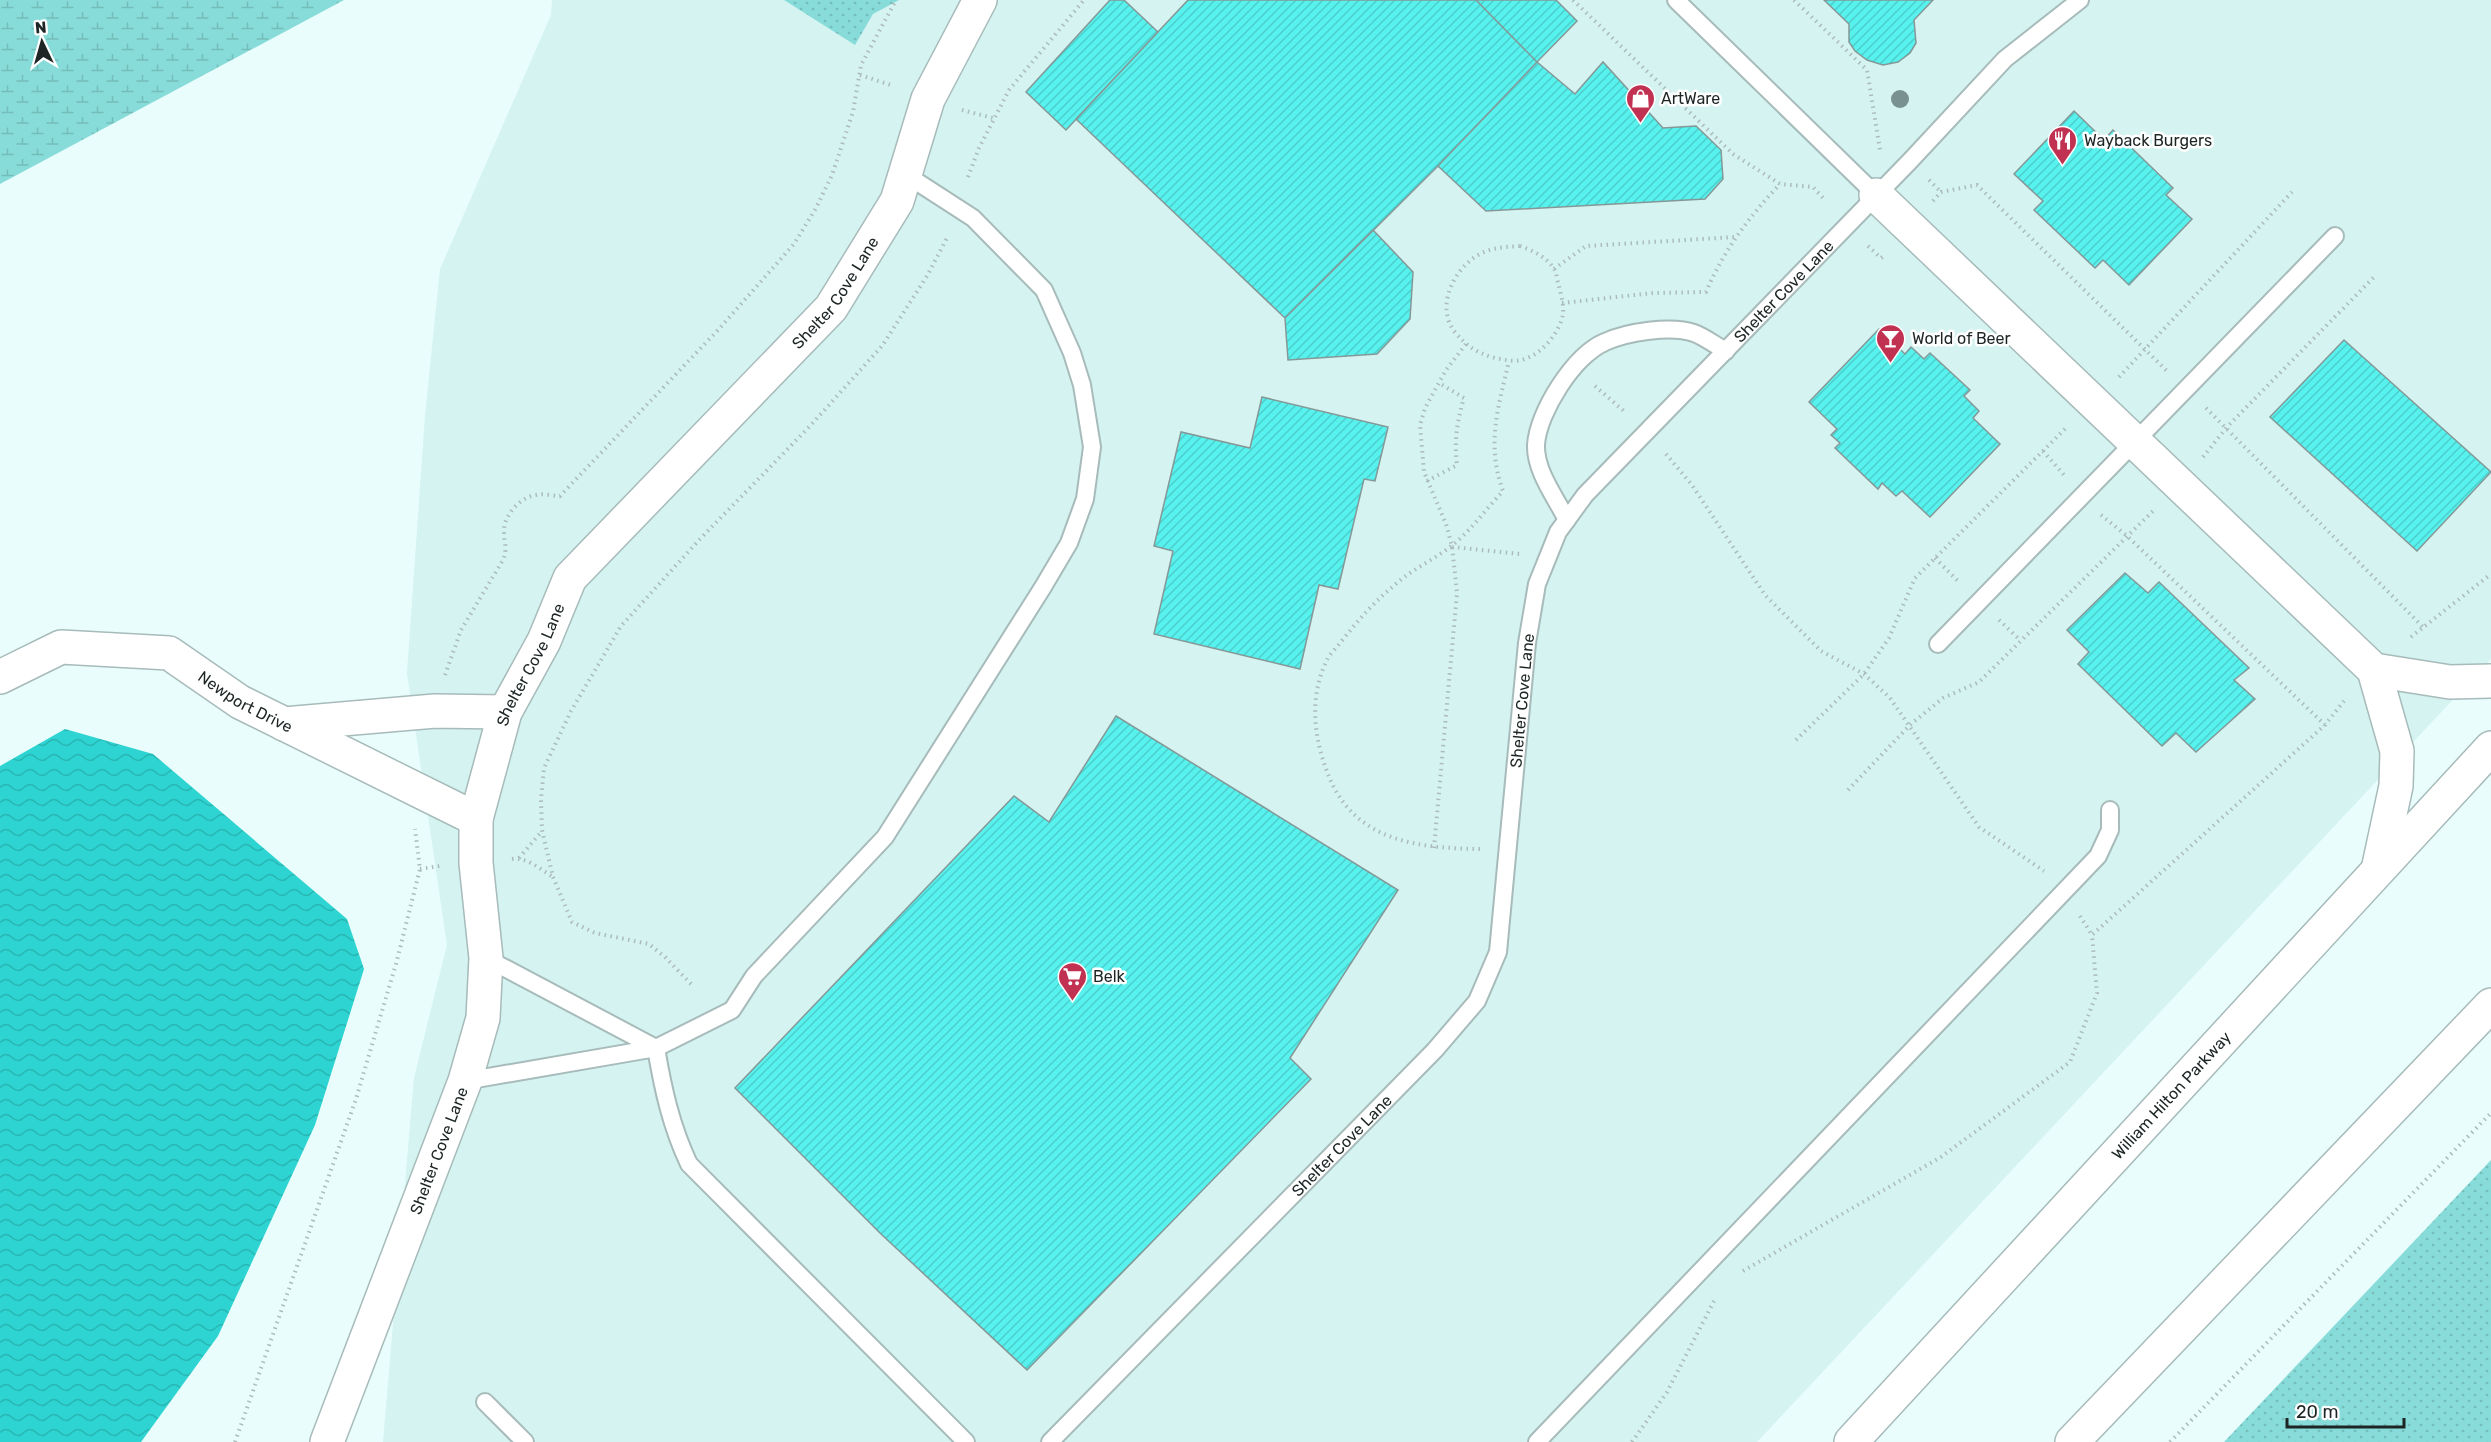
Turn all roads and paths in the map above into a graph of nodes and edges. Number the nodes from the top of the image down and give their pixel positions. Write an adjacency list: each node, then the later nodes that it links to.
1 (896, 0): 8 (path)
2 (980, 0): 15 (main road, Shelter Cove Lane)
3 (1084, 0): 11 (path)
4 (1573, 0): 19 (path)
5 (1676, 0): 22 (lane)
6 (1794, 0): 12 (path)
7 (2080, 0): 22 (lane, Shelter Cove Lane)
8 (860, 75): 9 (path); 62 (path)
9 (903, 89)
10 (961, 109): 11 (path)
11 (993, 118): 16 (path)
12 (1879, 139): 13 (path); 14 (path)
13 (1873, 146)
14 (1880, 151)
15 (905, 174): 66 (main road, Shelter Cove Lane); 88 (lane)
16 (968, 177)
17 (1820, 180): 20 (path)
18 (1929, 180): 31 (path)
19 (1780, 184): 20 (path); 25 (path)
20 (1813, 187): 23 (path)
21 (2292, 192): 31 (path)
22 (1876, 195): 32 (lane, Shelter Cove Lane); 40 (main road)
23 (1823, 198)
24 (2335, 236): 40 (lane)
25 (1735, 237): 27 (path); 29 (path)
26 (946, 238): 76 (path)
27 (1554, 269): 29 (path); 30 (path)
28 (2376, 275): 39 (path)
29 (1562, 303): 33 (path)
30 (1466, 345): 33 (path); 36 (path)
31 (2146, 350): 34 (path); 35 (path)
32 (1726, 351): 48 (lane, Shelter Cove Lane); 48 (lane)
33 (1509, 361): 50 (path)
34 (2171, 376)
35 (2115, 381)
36 (1439, 383): 44 (path); 44 (path)
37 (2202, 404): 39 (path)
38 (2070, 423): 42 (path)
39 (2227, 427): 43 (path); 56 (path)
40 (2134, 443): 59 (lane); 60 (main road)
41 (1663, 451): 61 (path)
42 (2043, 451): 45 (path); 52 (path)
43 (2200, 461)
44 (1427, 481): 50 (path)
45 (2070, 481)
46 (2157, 506): 49 (path)
47 (2094, 508): 49 (path)
48 (1567, 520): 51 (lane, Shelter Cove Lane)
49 (2126, 535): 57 (path); 69 (path)
50 (1452, 546): 51 (path); 77 (path); 77 (path)
51 (1547, 557): 78 (lane, Shelter Cove Lane)
52 (1935, 558): 54 (path); 61 (path)
53 (2491, 574): 56 (path)
54 (1963, 585)
55 (1992, 614): 57 (path)
56 (2423, 627): 58 (path)
57 (2020, 640): 68 (path)
58 (2406, 641)
59 (1938, 644)
60 (2374, 670): 64 (main road); 81 (main road)
61 (1864, 674): 68 (path); 70 (path)
62 (445, 676)
63 (0, 677): 67 (main road, Newport Drive)
64 (2491, 681)
65 (2349, 694): 69 (path)
66 (505, 712): 67 (main road, Newport Drive); 74 (main road, Shelter Cove Lane)
67 (284, 724): 74 (main road)
68 (1910, 725): 72 (path); 83 (path)
69 (2325, 725): 84 (path)
70 (1796, 740)
71 (2491, 748): 81 (main road, William Hilton Parkway)
72 (1848, 790)
73 (2110, 810): 83 (lane)
74 (476, 819): 85 (main road, Shelter Cove Lane)
75 (415, 828): 80 (path)
76 (542, 830): 82 (path); 82 (path)
77 (1434, 848): 78 (path)
78 (1508, 849): 98 (lane, Shelter Cove Lane)
79 (451, 865): 80 (path)
80 (420, 869): 94 (path)
81 (2378, 870): 101 (main road, William Hilton Parkway)
82 (553, 877): 86 (path)
83 (2064, 892): 84 (path); 99 (lane)
84 (2092, 935): 91 (path)
85 (486, 958): 88 (lane); 89 (main road, Shelter Cove Lane)
86 (691, 984)
87 (2491, 1005): 102 (main road)
88 (656, 1048): 89 (lane); 97 (lane)
89 (465, 1081): 95 (main road, Shelter Cove Lane)
90 (2491, 1113): 103 (path)
91 (1733, 1277)
92 (1718, 1293): 100 (path)
93 (484, 1402): 96 (lane)
94 (235, 1442)
95 (327, 1442)
96 (525, 1442)
97 (966, 1442)
98 (1050, 1442)
99 (1537, 1442)
100 (1632, 1442)
101 (1851, 1442)
102 (2072, 1442)
103 (2170, 1442)

